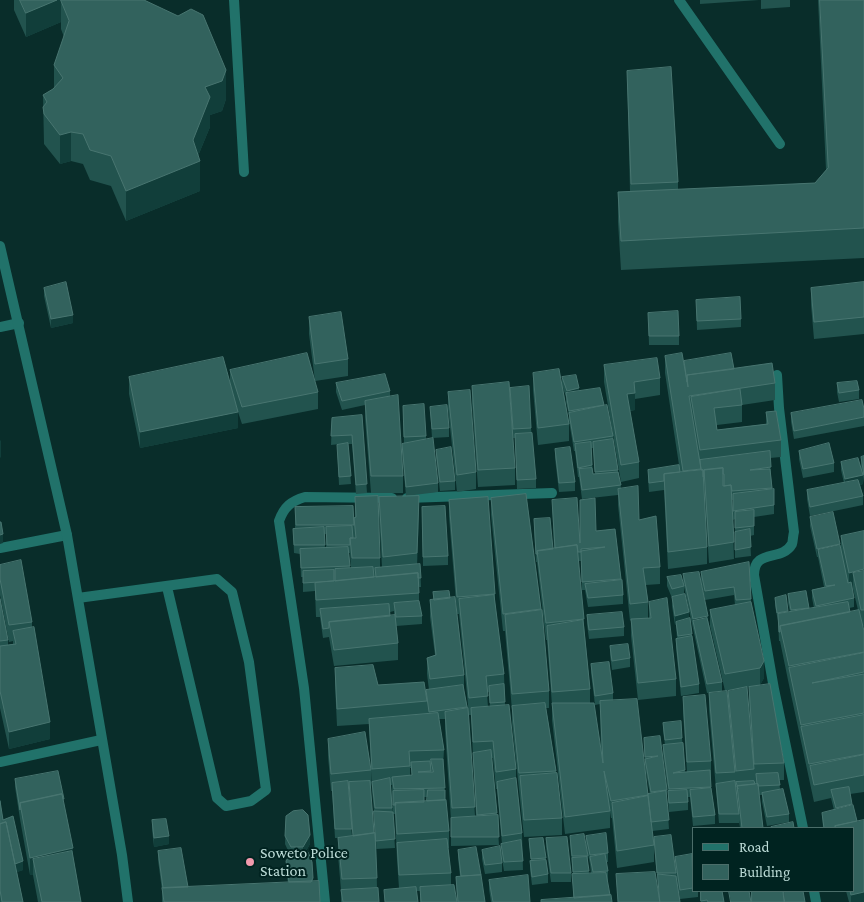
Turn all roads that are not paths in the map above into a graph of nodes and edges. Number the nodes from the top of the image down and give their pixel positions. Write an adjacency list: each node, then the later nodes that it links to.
1 (234, 0): 4 (street)
2 (679, 0): 3 (street)
3 (780, 144)
4 (244, 172)
5 (0, 246): 6 (street)
6 (19, 323): 7 (street); 10 (street)
7 (0, 327)
8 (777, 375): 16 (street)
9 (552, 493): 18 (street)
10 (67, 535): 11 (street); 13 (street)
11 (0, 548)
12 (167, 587): 12 (street); 13 (street)
13 (78, 598): 14 (street)
14 (101, 740): 15 (street); 17 (street)
15 (0, 762)
16 (804, 827)
17 (128, 902)
18 (324, 902)

